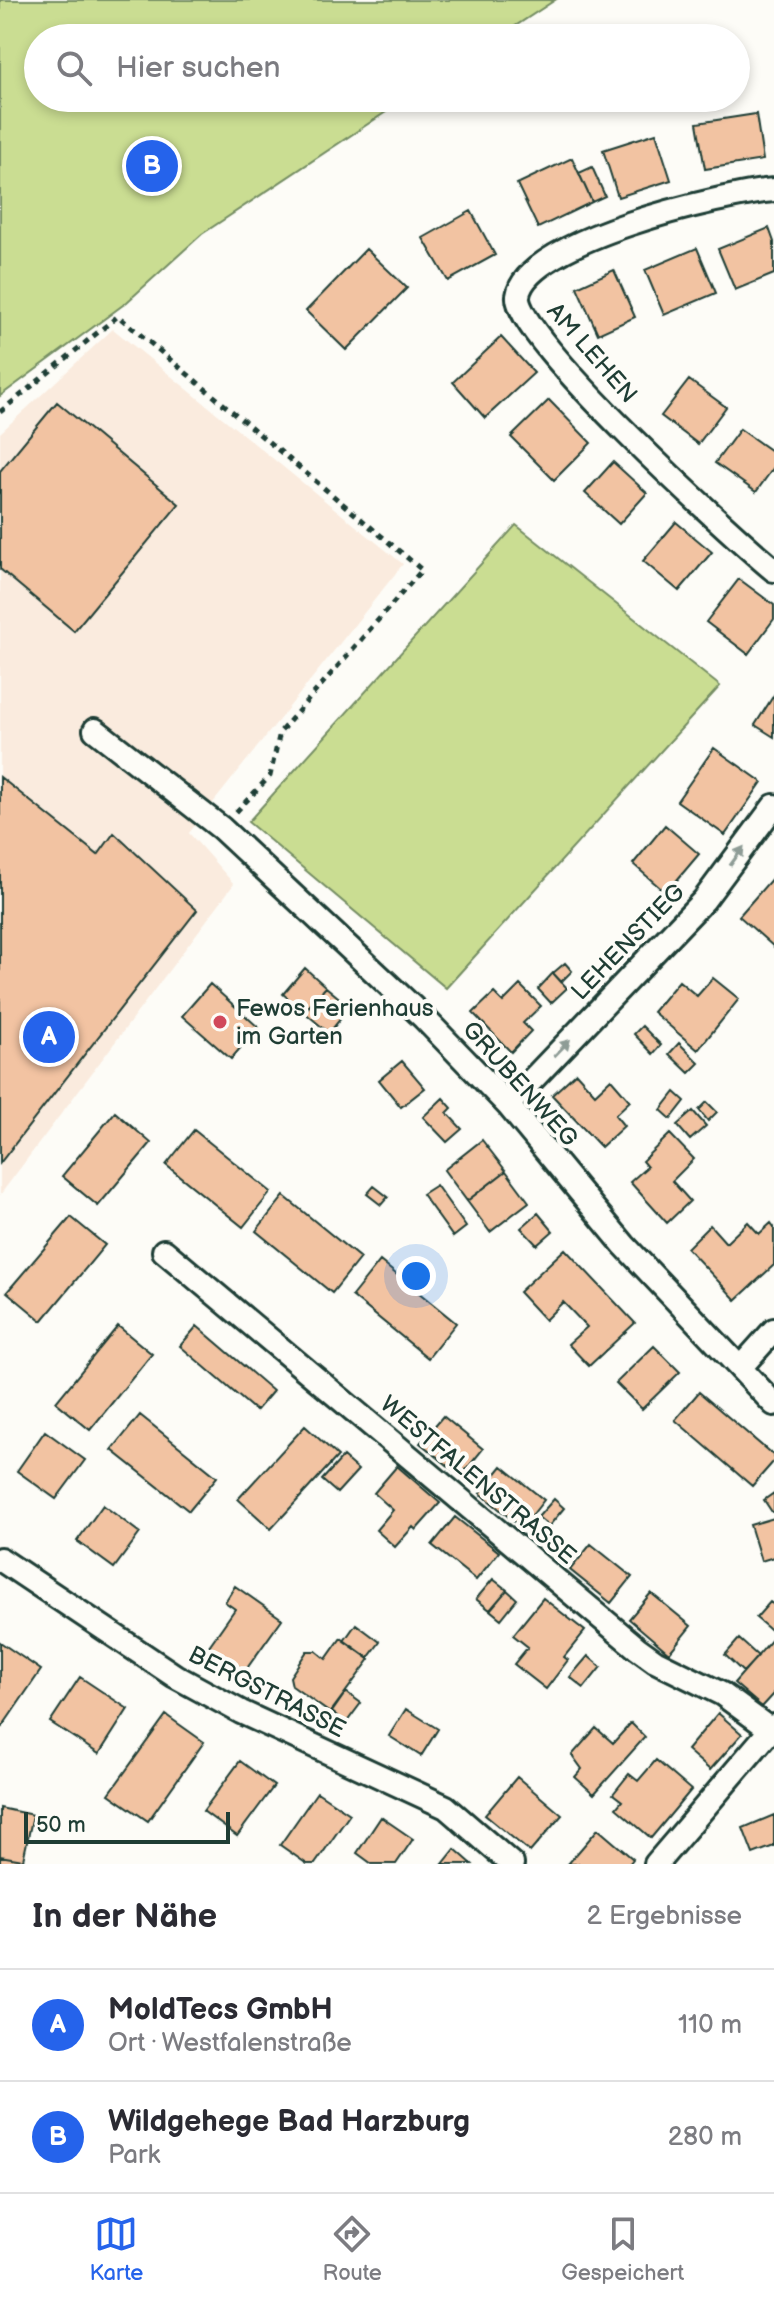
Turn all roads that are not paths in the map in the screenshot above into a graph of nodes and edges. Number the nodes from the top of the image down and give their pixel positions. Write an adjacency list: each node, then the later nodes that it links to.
1 (774, 190): 2 (street, AM LEHEN)
2 (774, 570)
3 (95, 730): 5 (street, GRUBENWEG)
4 (774, 806): 5 (street, LEHENSTIEG, one-way to 4)
5 (508, 1105): 8 (street, GRUBENWEG)
6 (164, 1251): 11 (street, WESTFALENSTRASSE)
7 (774, 1330): 8 (street)
8 (740, 1368): 9 (street, GRUBENWEG)
9 (774, 1404)
10 (0, 1559): 12 (street, BERGSTRASSE)
11 (772, 1728): 13 (street)
12 (512, 1864)
13 (656, 1864)

